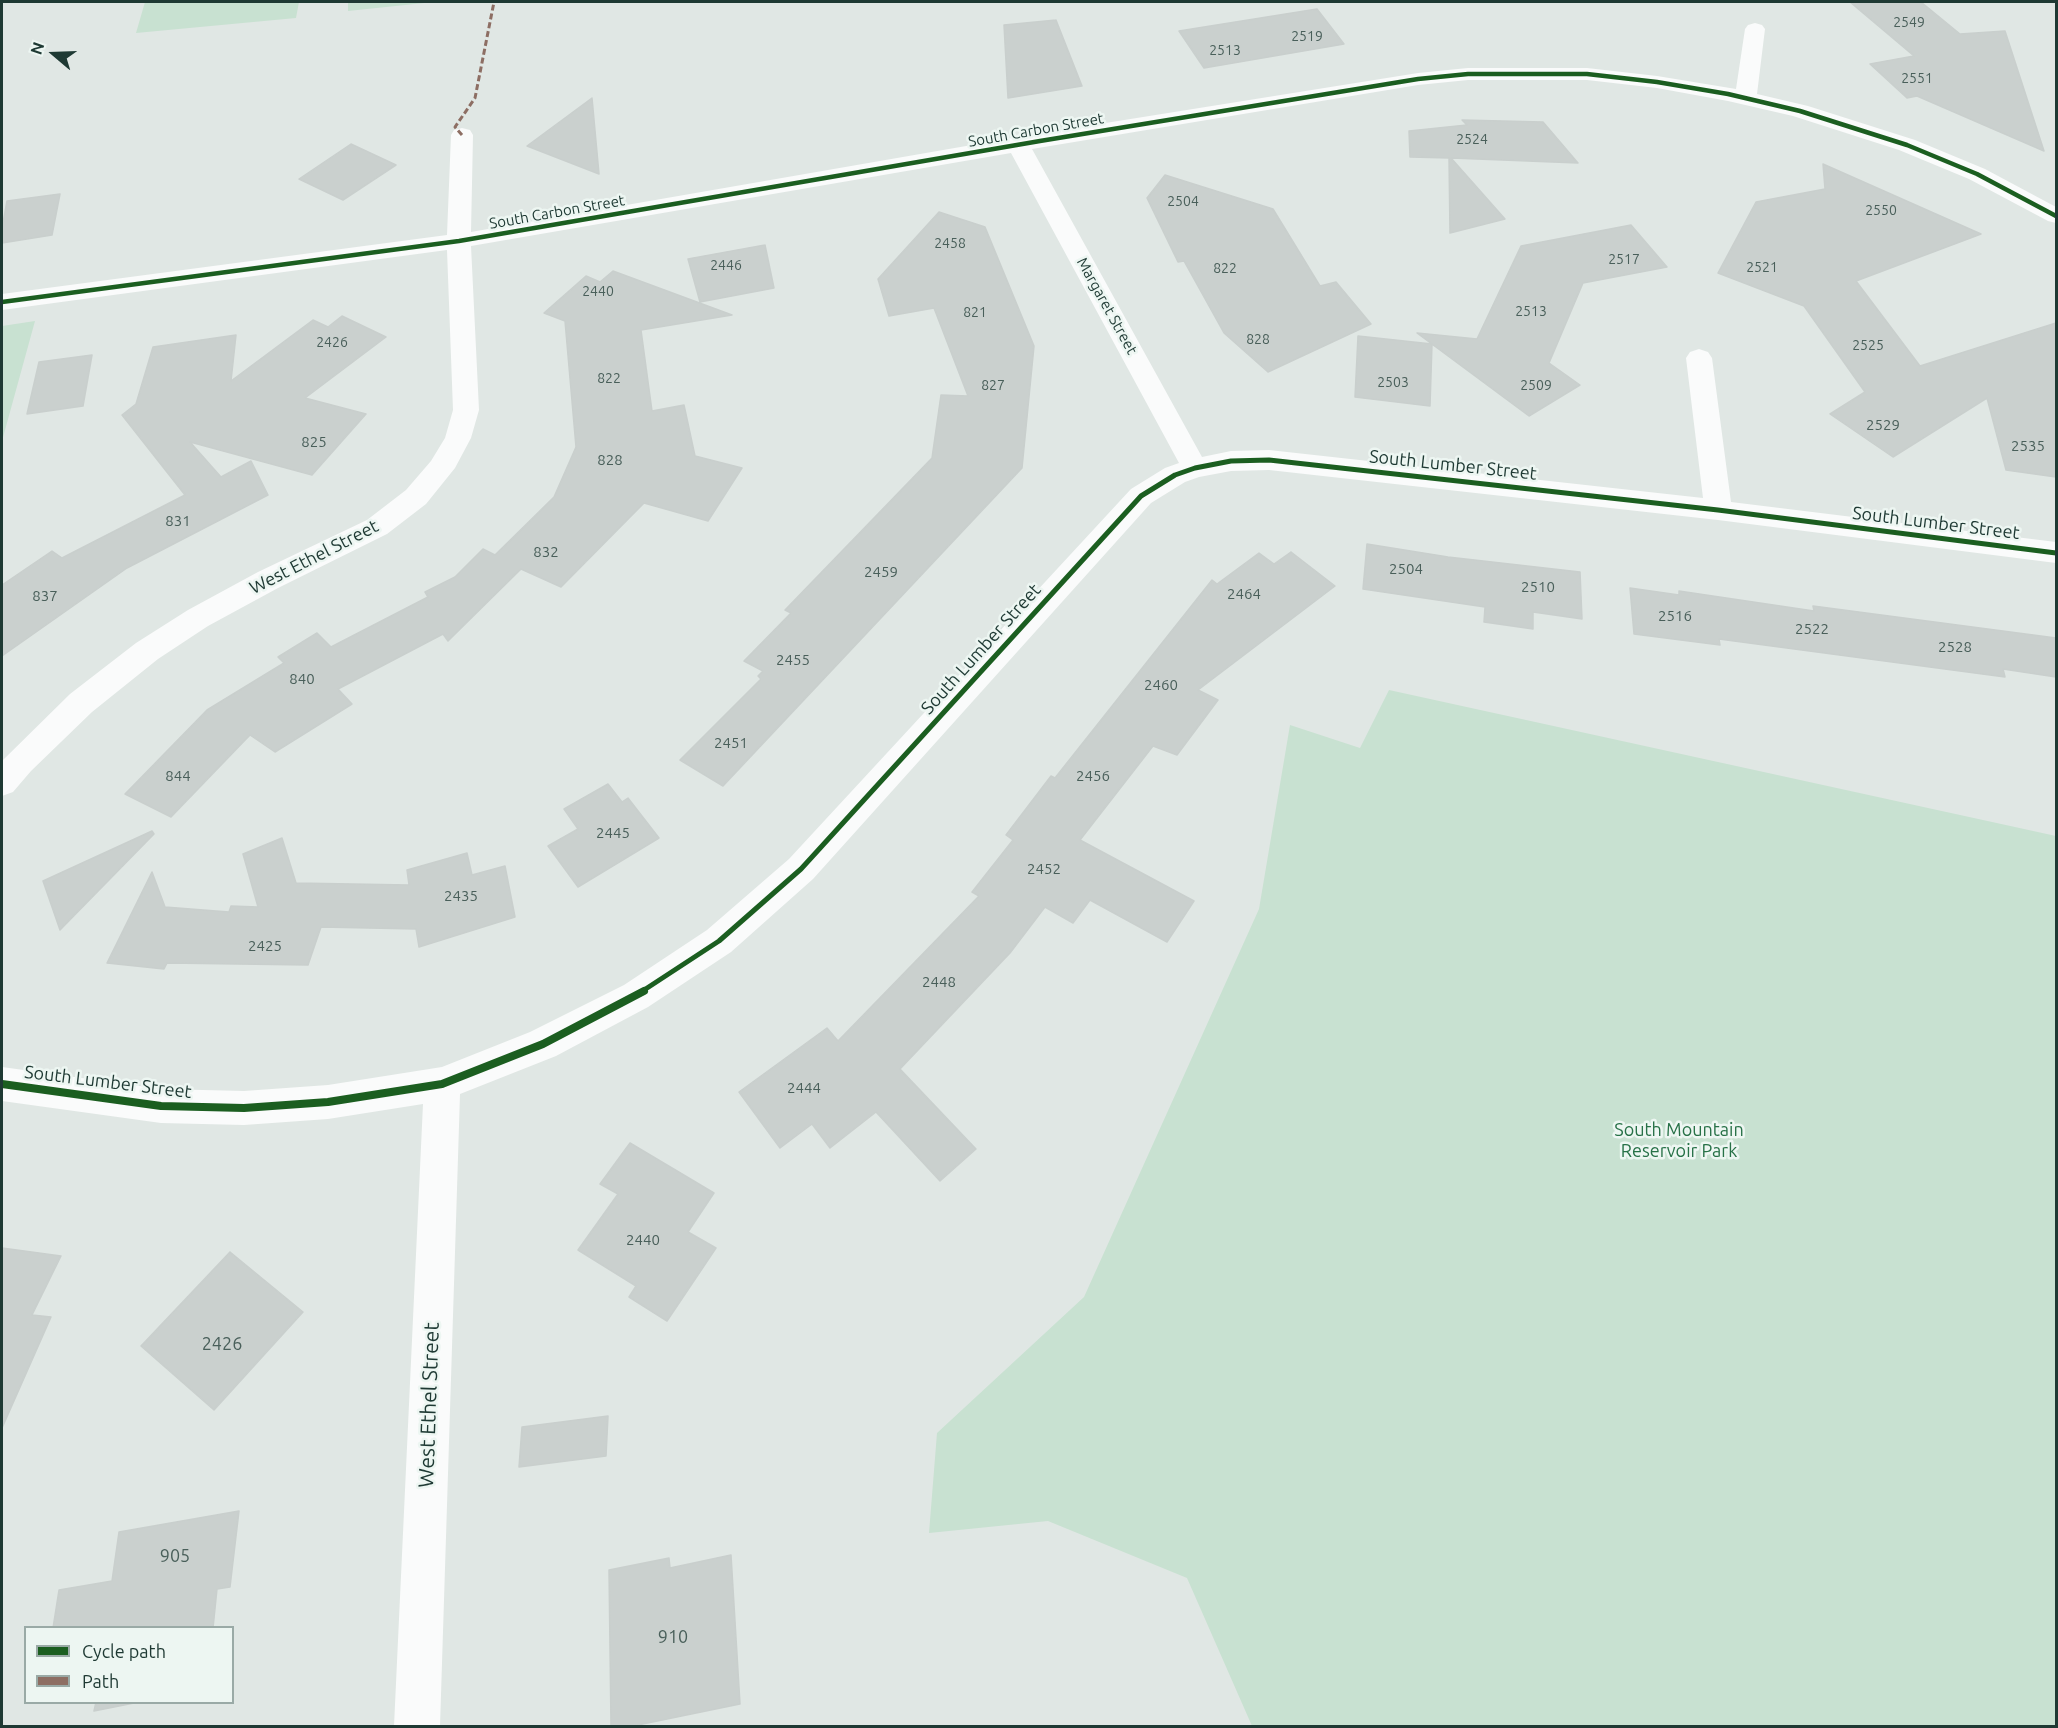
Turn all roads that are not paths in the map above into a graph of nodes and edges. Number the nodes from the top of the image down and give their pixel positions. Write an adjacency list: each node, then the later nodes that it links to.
1 (1755, 29): 2 (street)
2 (1746, 98): 4 (street, South Carbon Street); 5 (street, South Carbon Street)
3 (462, 135): 6 (street, West Ethel Street)
4 (1018, 144): 6 (street, South Carbon Street); 9 (street, Margaret Street)
5 (2056, 216)
6 (459, 241): 7 (street, South Carbon Street); 12 (street, West Ethel Street)
7 (2, 302)
8 (1699, 358): 10 (street)
9 (1195, 468): 10 (street, South Lumber Street); 14 (street, South Lumber Street)
10 (1718, 510): 11 (street, South Lumber Street)
11 (2056, 553)
12 (2, 783)
13 (2, 1084): 14 (street, South Lumber Street)
14 (442, 1084): 15 (street, West Ethel Street)
15 (417, 1726)

